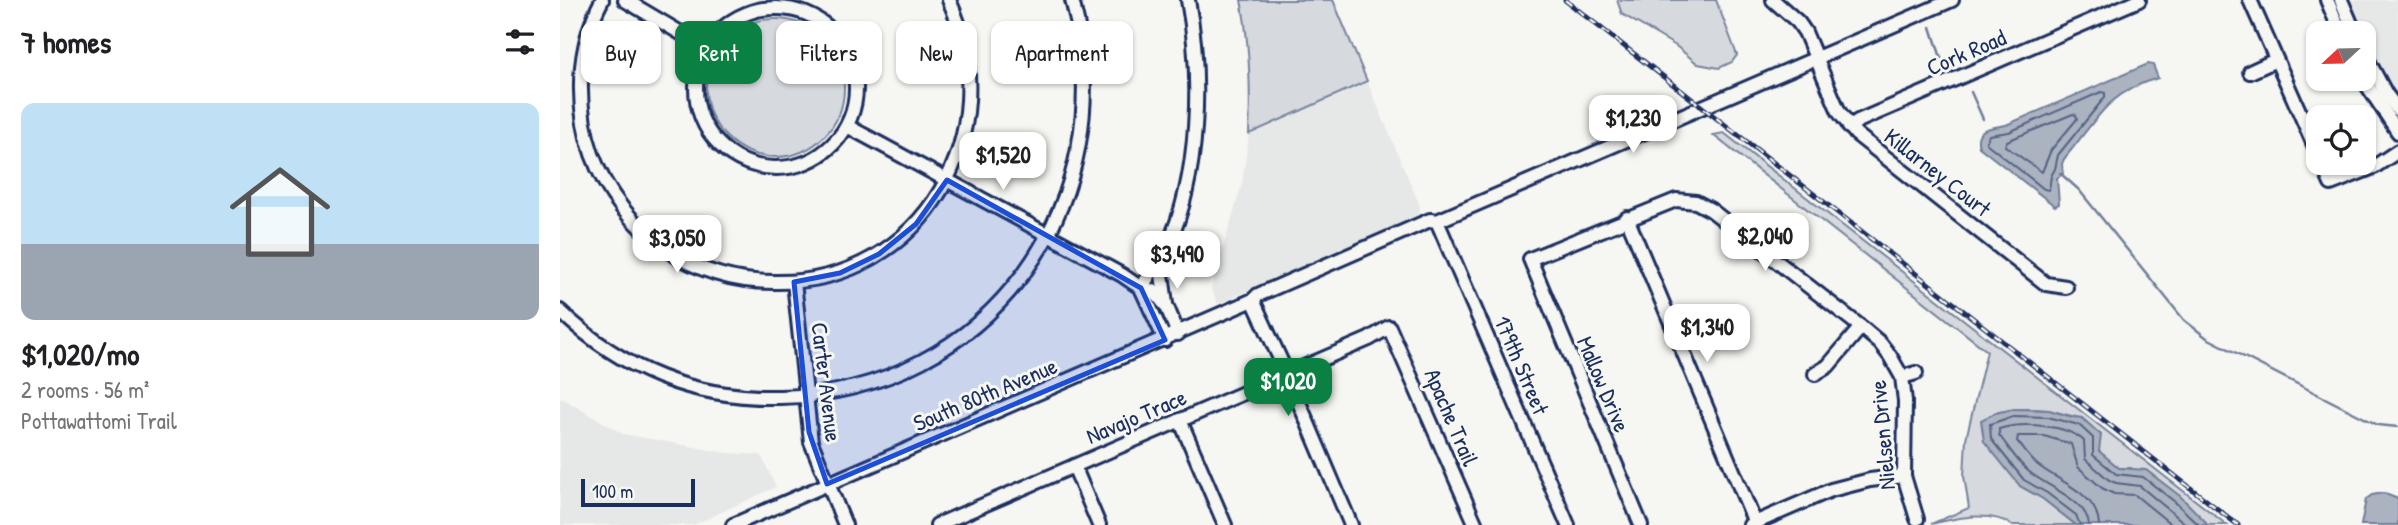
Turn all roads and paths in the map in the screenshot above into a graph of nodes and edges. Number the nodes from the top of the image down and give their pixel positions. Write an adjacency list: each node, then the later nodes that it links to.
1 (602, 0): 37 (street)
2 (625, 0): 15 (street)
3 (949, 0): 31 (street)
4 (1072, 0): 34 (street)
5 (1188, 0): 35 (street)
6 (1773, 0): 16 (street, Killarney Court)
7 (1952, 0): 16 (street, South 80th Avenue)
8 (2139, 0): 24 (street, Cork Road)
9 (2250, 0): 17 (street)
10 (2327, 0): 13 (street)
11 (2341, 0): 14 (street)
12 (733, 21): 23 (street)
13 (2336, 21)
14 (2351, 21)
15 (675, 30)
16 (1816, 58): 24 (street, Killarney Court); 33 (street, South 80th Avenue)
17 (2276, 60): 18 (street); 25 (street)
18 (2250, 72)
19 (2376, 75): 22 (street)
20 (696, 84): 23 (street)
21 (2369, 91): 26 (street)
22 (2398, 110)
23 (847, 126): 31 (street)
24 (1849, 127): 38 (street, Killarney Court)
25 (2306, 127)
26 (2398, 132)
27 (2398, 150): 28 (street)
28 (2376, 166)
29 (2327, 175): 30 (street)
30 (2354, 175)
31 (947, 180): 34 (street); 37 (street)
32 (1628, 218): 36 (street, Nielsen Drive); 44 (street, Nielsen Drive); 57 (street)
33 (1437, 220): 40 (street, South 80th Avenue); 65 (street, 179th Street)
34 (1049, 235): 39 (street); 51 (street)
35 (1167, 249): 39 (street); 41 (street)
36 (1530, 259): 66 (street, Mallow Drive)
37 (794, 282): 51 (street, Carter Avenue)
38 (2066, 287)
39 (1141, 288): 41 (street); 46 (street)
40 (1253, 300): 45 (street, South 80th Avenue); 48 (street)
41 (1167, 307): 45 (street)
42 (560, 311): 51 (street)
43 (1389, 327): 48 (street, Navajo Trace); 64 (street, Apache Trail)
44 (1861, 327): 49 (street); 50 (street, Nielsen Drive)
45 (1178, 334): 46 (street, South 80th Avenue)
46 (1165, 340): 55 (street, South 80th Avenue)
47 (1916, 373): 50 (street)
48 (1287, 374): 52 (street, Navajo Trace); 63 (street)
49 (1815, 374)
50 (1902, 377): 54 (street, Nielsen Drive)
51 (807, 397): 55 (street, Carter Avenue)
52 (1180, 420): 53 (street, Navajo Trace); 62 (street)
53 (1074, 466): 60 (street, Navajo Trace); 61 (street)
54 (1904, 476): 56 (street, Nielsen Drive); 57 (street)
55 (827, 484): 58 (street, South 80th Avenue); 59 (street, Carter Avenue)
56 (1917, 519)
57 (1752, 524)
58 (733, 525)
59 (845, 525)
60 (937, 525)
61 (1099, 525)
62 (1225, 525)
63 (1351, 525)
64 (1476, 525)
65 (1568, 525)
66 (1641, 525)

